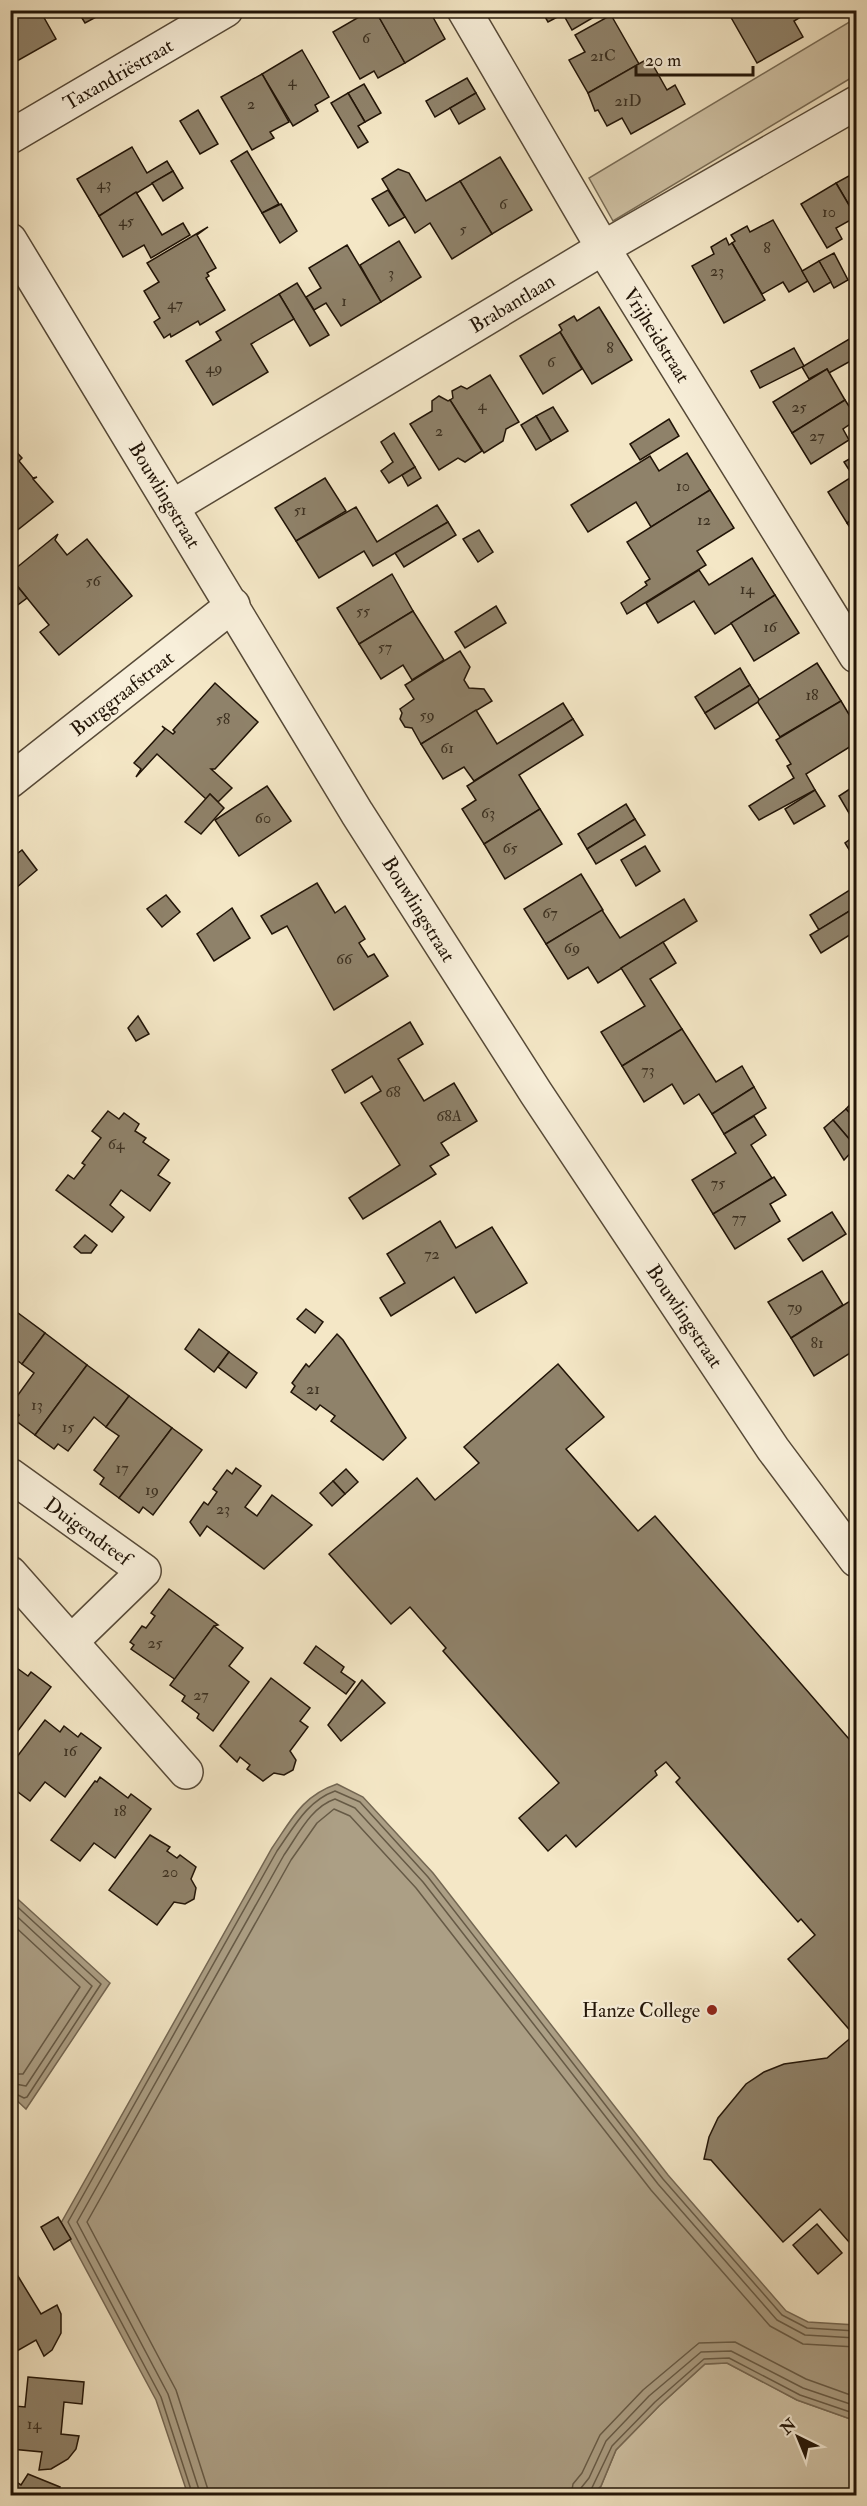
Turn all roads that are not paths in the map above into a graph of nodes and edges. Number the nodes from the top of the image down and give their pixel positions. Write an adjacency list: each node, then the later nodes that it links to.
1 (226, 10): 4 (street, Taxandriëstraat)
2 (464, 10): 6 (street, Vrijheidstraat)
3 (856, 103): 6 (street, Brabantlaan)
4 (10, 137)
5 (10, 240): 7 (street, Bouwlingstraat)
6 (603, 248): 7 (street, Brabantlaan); 9 (street, Vrijheidstraat)
7 (171, 507): 8 (street, Bouwlingstraat)
8 (233, 605): 10 (street, Burggraafstraat); 12 (street, Bouwlingstraat)
9 (856, 656)
10 (10, 781)
11 (10, 1475): 14 (street, Duigendreef)
12 (851, 1538)
13 (10, 1573): 14 (street)
14 (73, 1640): 15 (street)
15 (186, 1772)

